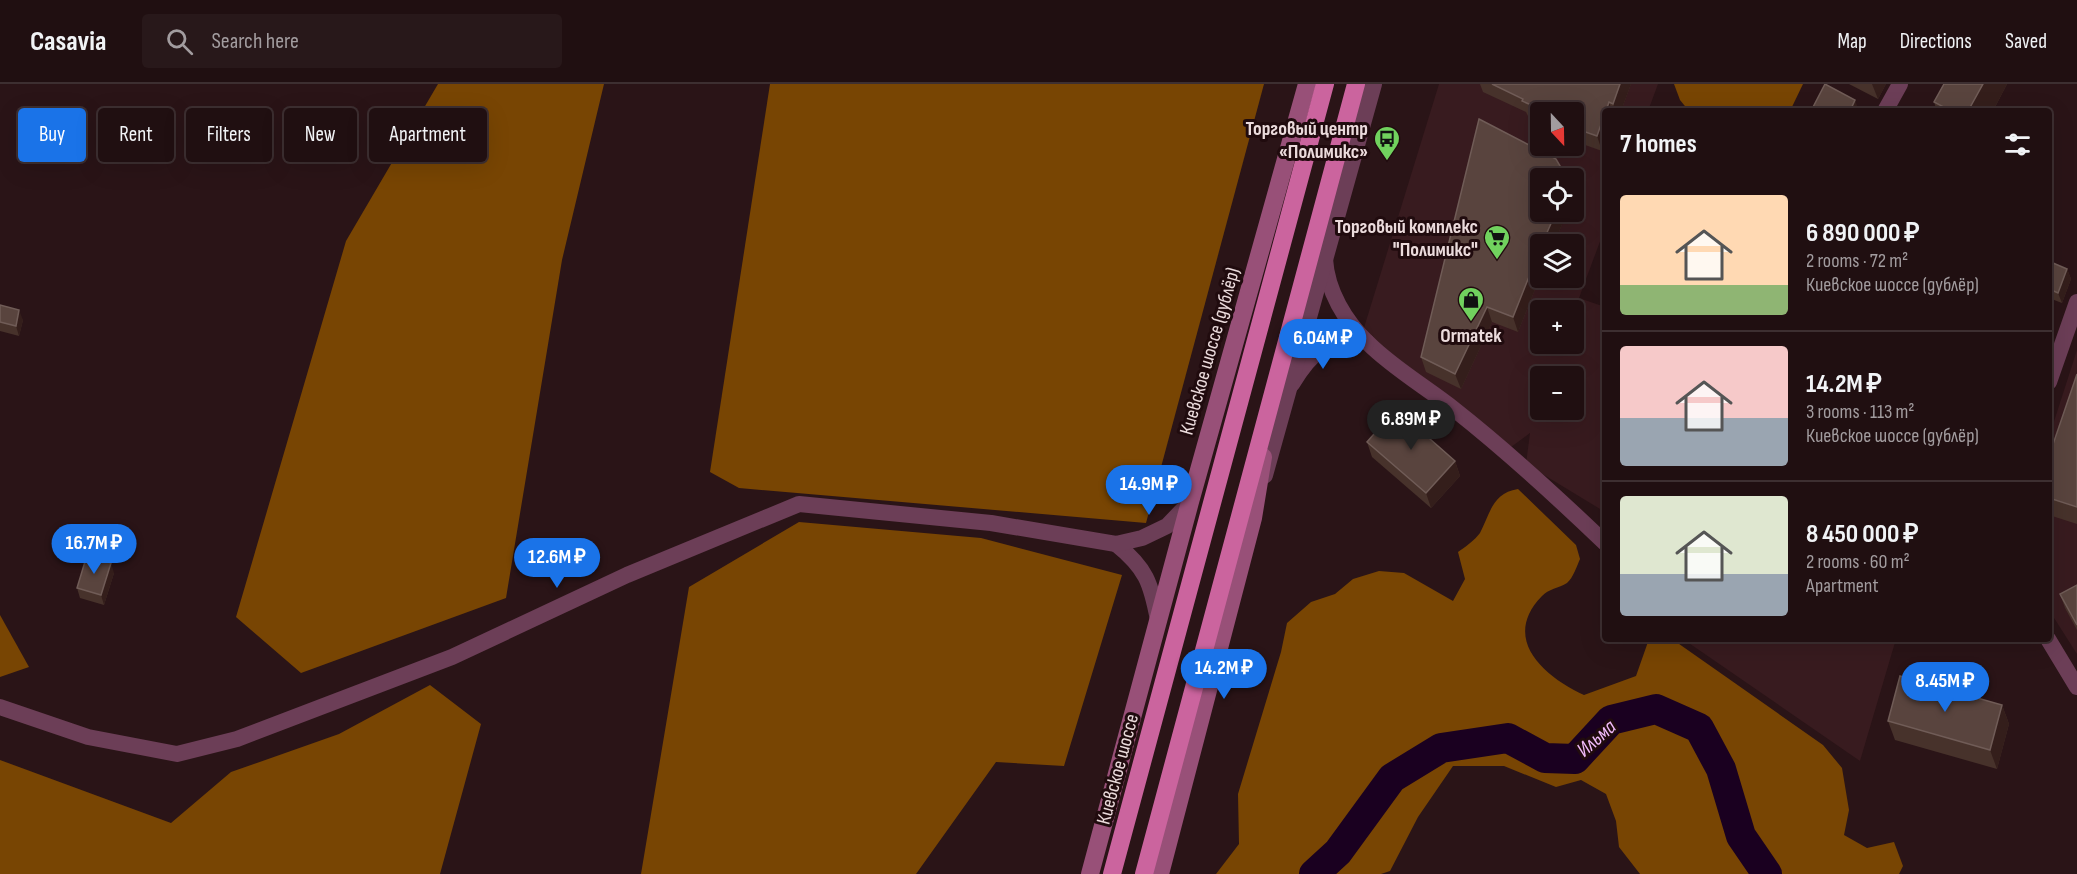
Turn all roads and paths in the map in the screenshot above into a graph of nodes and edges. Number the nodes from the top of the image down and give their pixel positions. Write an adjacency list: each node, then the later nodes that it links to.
1 (1307, 84): 13 (main road, Киевское шоссе (дублёр))
2 (1325, 84): 22 (highway, Киевское шоссе)
3 (1356, 84): 11 (highway)
4 (1373, 84): 7 (street)
5 (1900, 84): 6 (street)
6 (1887, 108)
7 (1325, 255): 9 (street); 12 (street)
8 (2077, 302): 10 (street)
9 (1367, 342): 12 (street); 15 (street)
10 (2052, 373)
11 (1276, 380): 14 (main road); 23 (highway)
12 (1284, 398): 14 (street)
13 (1190, 502): 16 (street); 17 (main road, Киевское шоссе (дублёр))
14 (1253, 518): 24 (main road)
15 (1602, 540)
16 (1116, 544): 17 (street); 20 (street)
17 (1158, 620): 21 (main road, Киевское шоссе (дублёр))
18 (2050, 642): 19 (street)
19 (2077, 687)
20 (0, 707)
21 (1090, 874)
22 (1112, 874)
23 (1144, 874)
24 (1160, 874)

